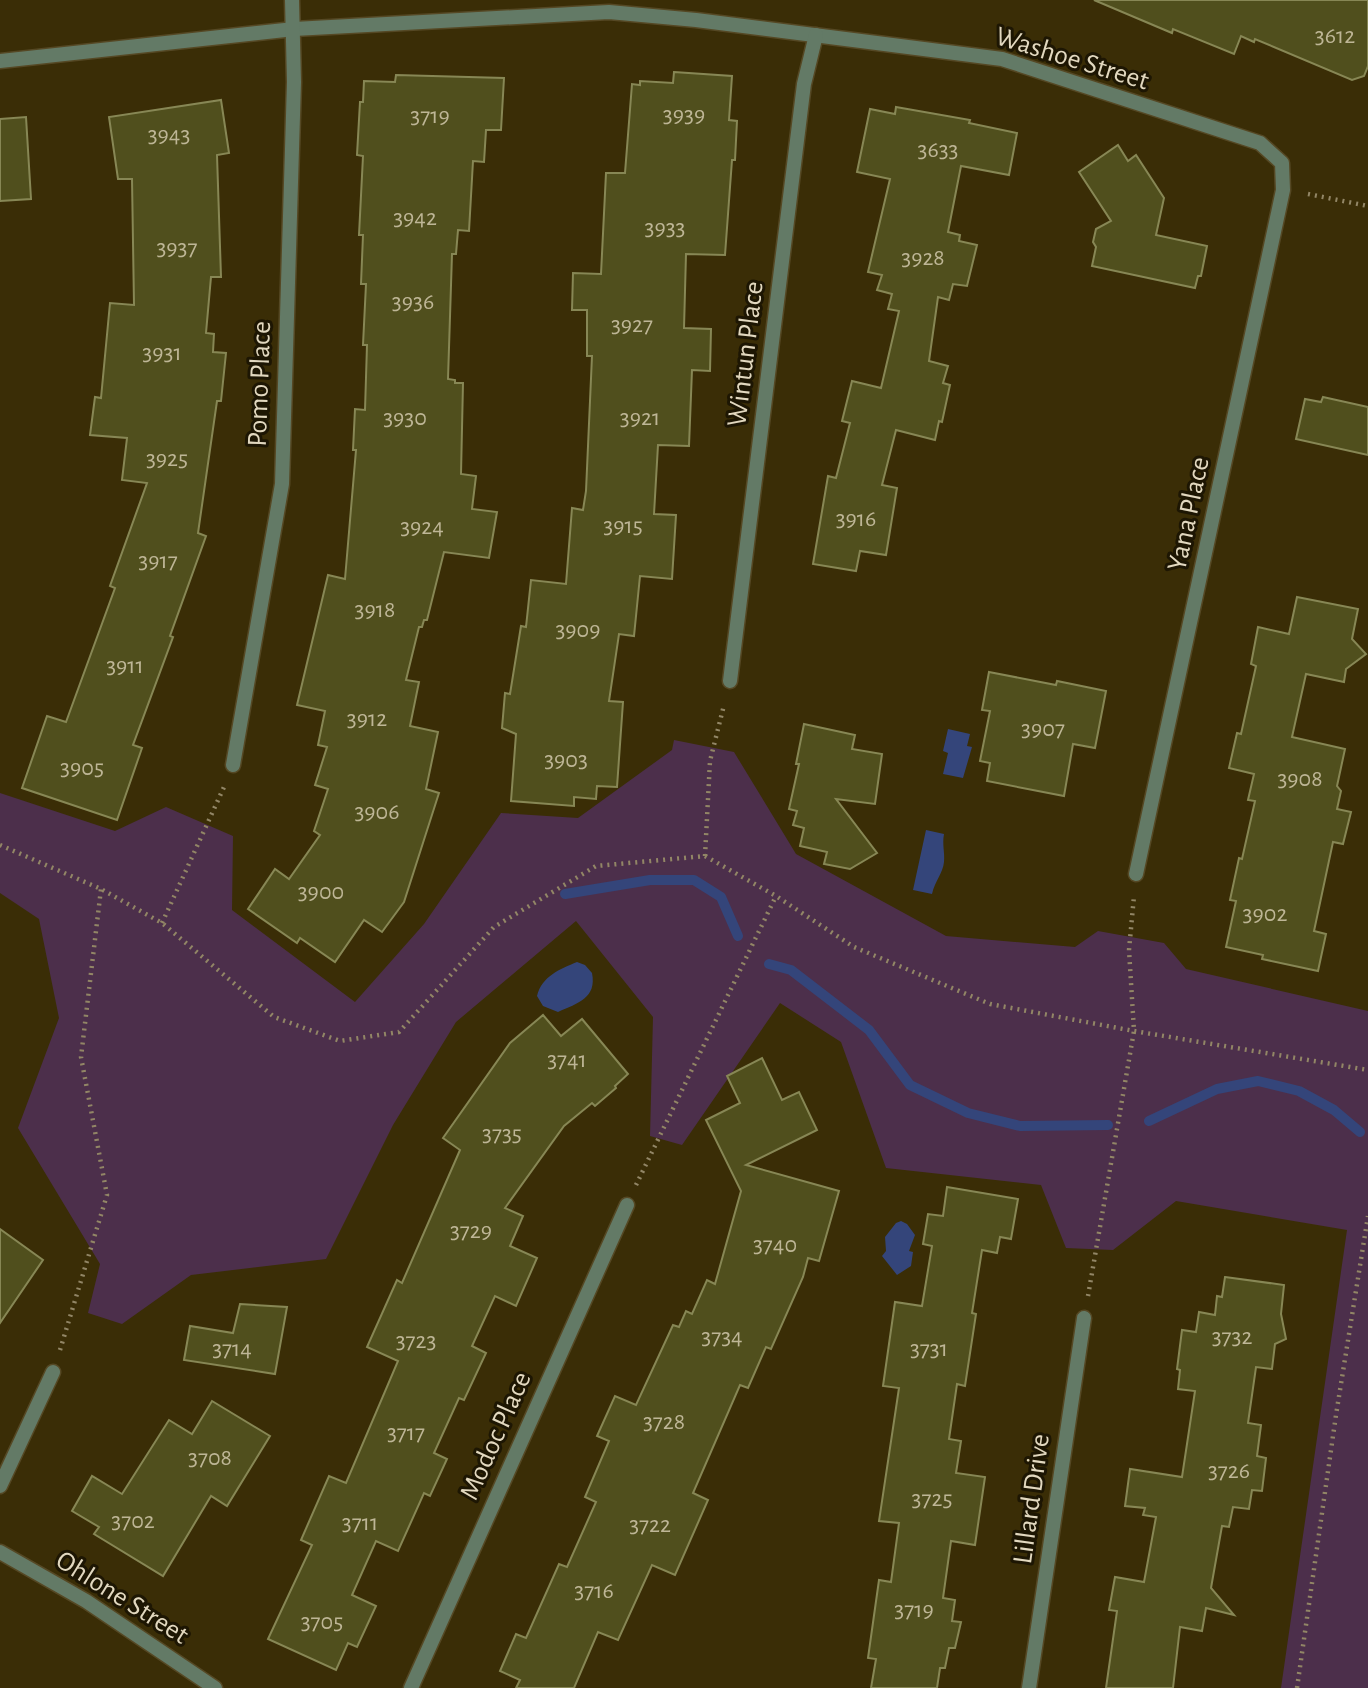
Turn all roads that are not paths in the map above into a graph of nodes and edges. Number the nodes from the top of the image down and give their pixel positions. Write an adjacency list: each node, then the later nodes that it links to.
1 (292, 0): 2 (street, Pomo Place)
2 (294, 29): 3 (street, Washoe Street); 4 (street, Washoe Street); 7 (street, Pomo Place)
3 (816, 35): 5 (street, Washoe Street); 6 (street, Wintun Place)
4 (0, 61)
5 (1282, 163): 8 (street, Yana Place)
6 (730, 681)
7 (233, 765)
8 (1136, 874)
9 (627, 1205): 15 (street, Modoc Place)
10 (1084, 1318): 16 (street, Lillard Drive)
11 (52, 1372): 12 (street)
12 (0, 1486)
13 (0, 1552): 14 (street, Ohlone Street)
14 (215, 1688)
15 (411, 1688)
16 (1029, 1688)

